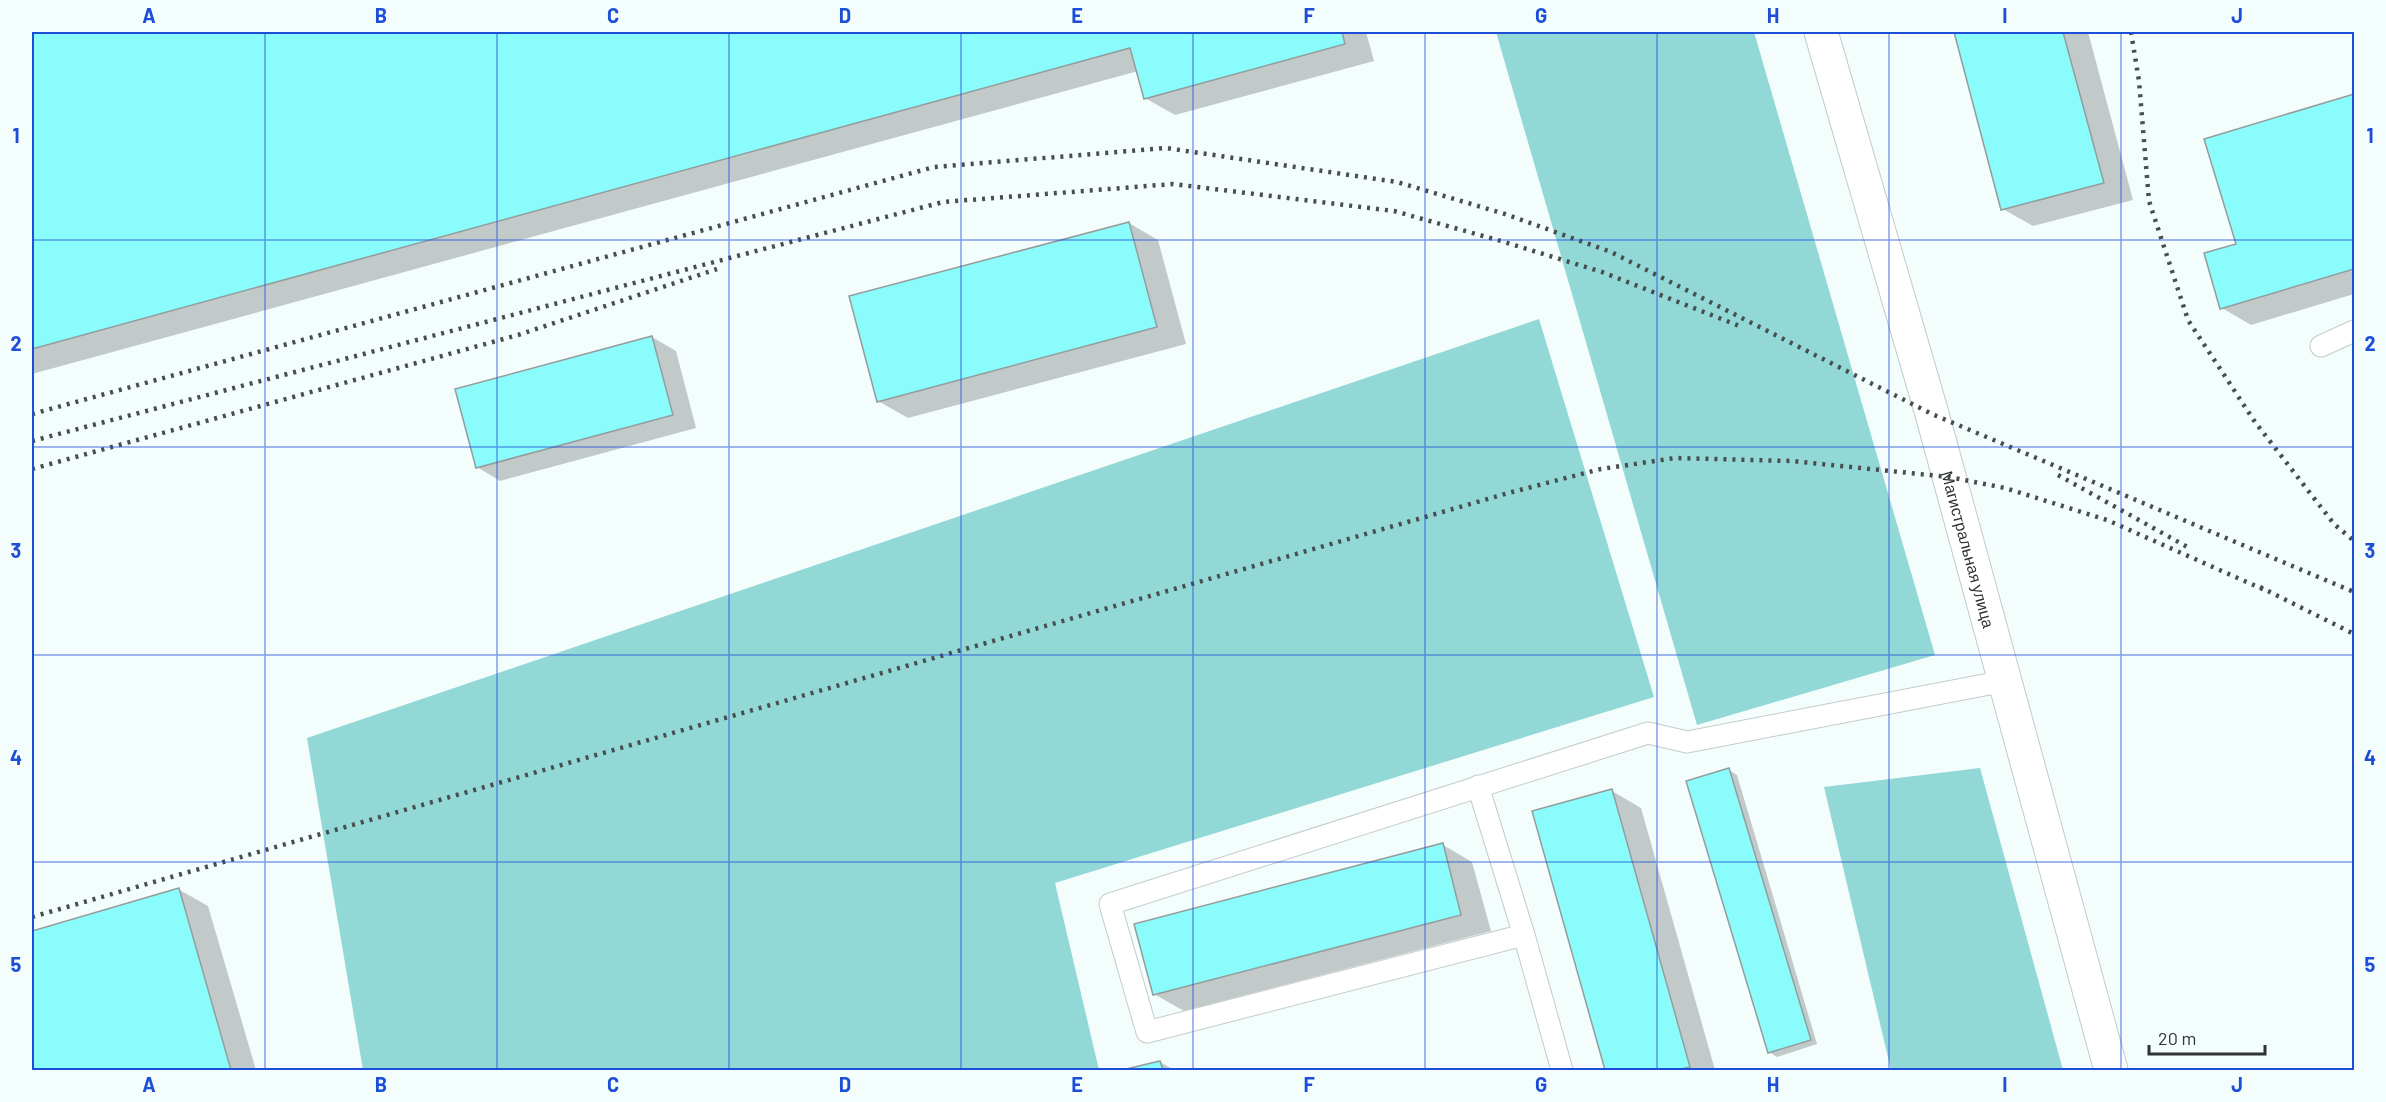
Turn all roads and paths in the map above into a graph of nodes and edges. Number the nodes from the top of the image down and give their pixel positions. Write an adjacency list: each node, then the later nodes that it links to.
1 (1821, 32): 4 (main road, Магистральная улица)
2 (2355, 331): 3 (lane)
3 (2321, 346)
4 (2005, 681): 5 (lane); 8 (main road, Магистральная улица)
5 (1478, 786): 6 (lane); 6 (lane)
6 (1524, 935): 7 (lane)
7 (1562, 1071)
8 (2111, 1071)

